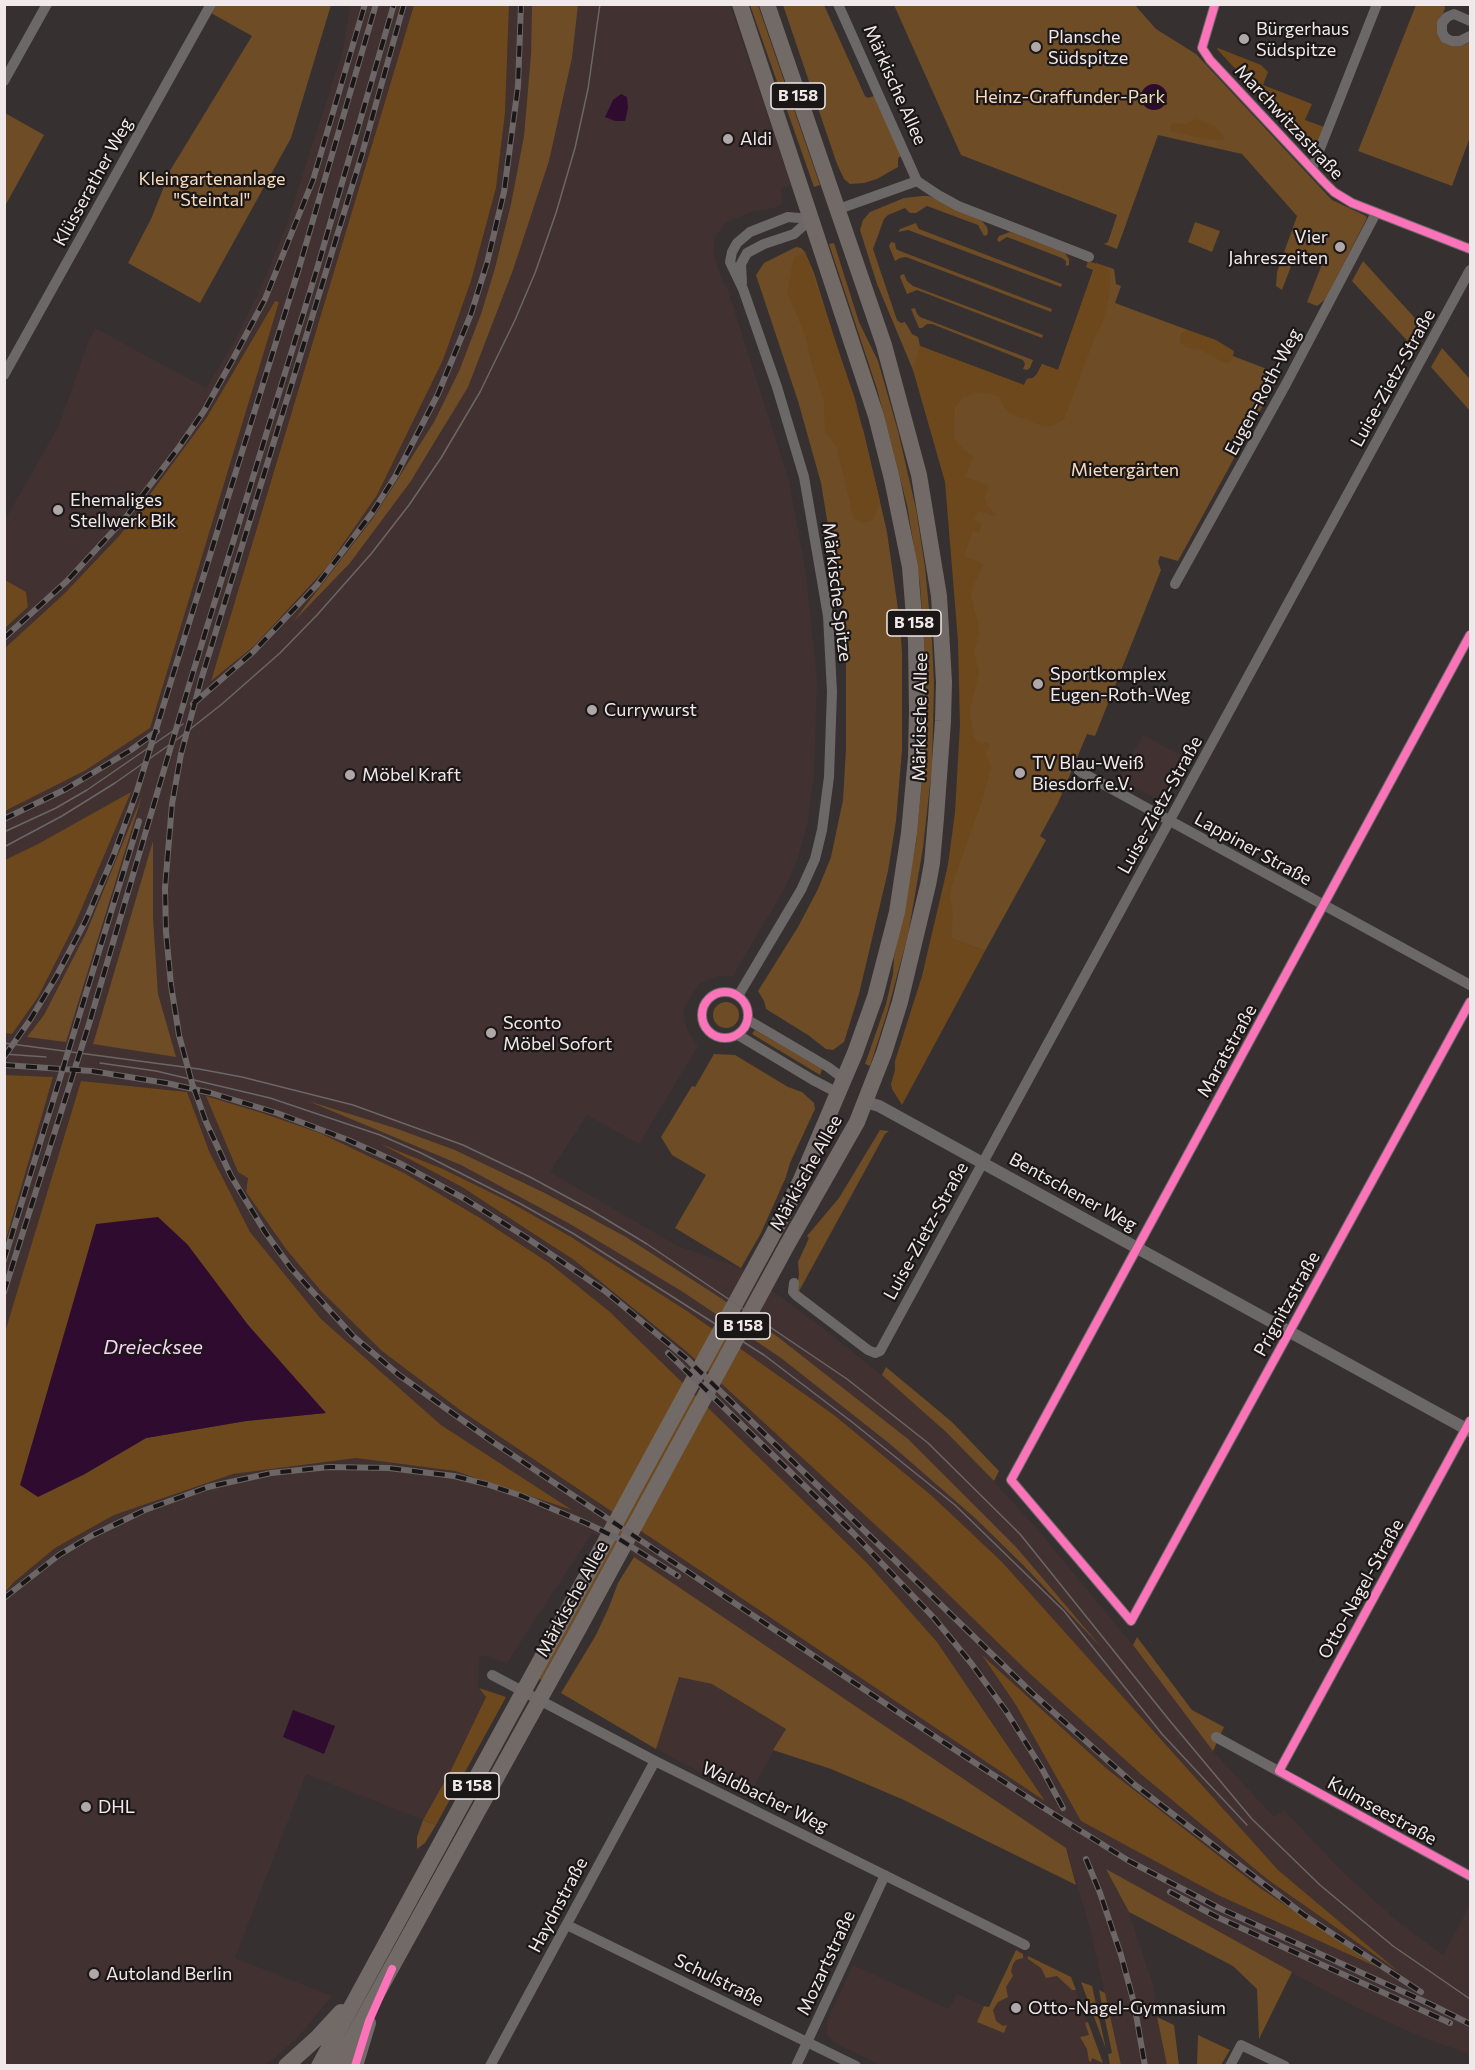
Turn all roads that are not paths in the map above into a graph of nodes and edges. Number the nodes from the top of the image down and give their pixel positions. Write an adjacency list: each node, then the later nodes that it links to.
1 (47, 4): 10 (street)
2 (211, 4): 20 (street, Klüsserather Weg)
3 (740, 4): 15 (main road, Märkische Allee / B 158)
4 (767, 4): 13 (main road, Märkische Allee / B 158)
5 (838, 4): 12 (street, Märkische Allee)
6 (1215, 4): 11 (street, Marchwitzastraße)
7 (1377, 4): 11 (street, Marchwitzastraße)
8 (1470, 21): 9 (street)
9 (1470, 36)
10 (4, 81)
11 (1312, 169): 14 (street, Marchwitzastraße)
12 (917, 181): 13 (street); 17 (street)
13 (836, 210): 15 (main road); 32 (main road, Märkische Allee / B 158)
14 (1376, 213): 16 (street, Marchwitzastraße); 21 (street, Eugen-Roth-Weg)
15 (811, 219): 19 (street, Märkische Spitze); 19 (street, Märkische Spitze); 31 (main road, Märkische Allee / B 158)
16 (1470, 249)
17 (1089, 257)
18 (1470, 270): 24 (street, Luise-Zietz-Straße)
19 (743, 289): 27 (street, Märkische Spitze)
20 (4, 375)
21 (1175, 584)
22 (1470, 635): 25 (street, Maratstraße)
23 (1079, 771): 24 (street, Lappiner Straße)
24 (1170, 821): 25 (street, Lappiner Straße); 33 (street, Luise-Zietz-Straße)
25 (1324, 906): 26 (street, Lappiner Straße); 34 (street, Maratstraße)
26 (1470, 985)
27 (738, 996): 29 (street); 30 (street)
28 (1470, 1002): 36 (street, Prignitzstraße)
29 (748, 1020): 30 (street); 31 (street)
30 (738, 1035): 31 (street)
31 (841, 1086): 32 (main road); 40 (main road, Märkische Allee / B 158)
32 (871, 1101): 33 (street, Bentschener Weg); 40 (main road, Märkische Allee / B 158)
33 (983, 1163): 34 (street, Bentschener Weg); 35 (street, Luise-Zietz-Straße)
34 (1137, 1248): 36 (street, Bentschener Weg); 38 (street, Maratstraße)
35 (794, 1283)
36 (1289, 1331): 37 (street, Bentschener Weg); 38 (street, Prignitzstraße)
37 (1469, 1427): 43 (street, Otto-Nagel-Straße)
38 (1131, 1621)
39 (492, 1675): 42 (street, Waldbacher Weg)
40 (525, 1707): 48 (main road, Märkische Allee / B 158); 49 (main road, Märkische Allee / B 158)
41 (1216, 1737): 43 (street, Kulmseestraße)
42 (655, 1761): 44 (street, Waldbacher Weg); 46 (street, Haydnstraße)
43 (1279, 1771): 45 (street, Kulmseestraße)
44 (885, 1875): 47 (street, Waldbacher Weg); 50 (street, Mozartstraße)
45 (1470, 1876)
46 (567, 1925): 50 (street, Schulstraße); 55 (street, Haydnstraße)
47 (1025, 1945)
48 (392, 1969): 53 (main road, Märkische Allee / B 158); 54 (main road)
49 (368, 1976): 51 (main road); 52 (main road, Märkische Allee / B 158)
50 (807, 2041): 56 (street, Mozartstraße); 57 (street, Schulstraße)
51 (286, 2066)
52 (319, 2066)
53 (337, 2066)
54 (355, 2066)
55 (490, 2066)
56 (796, 2066)
57 (856, 2066)
58 (1230, 2066): 59 (street)
59 (1285, 2066)

